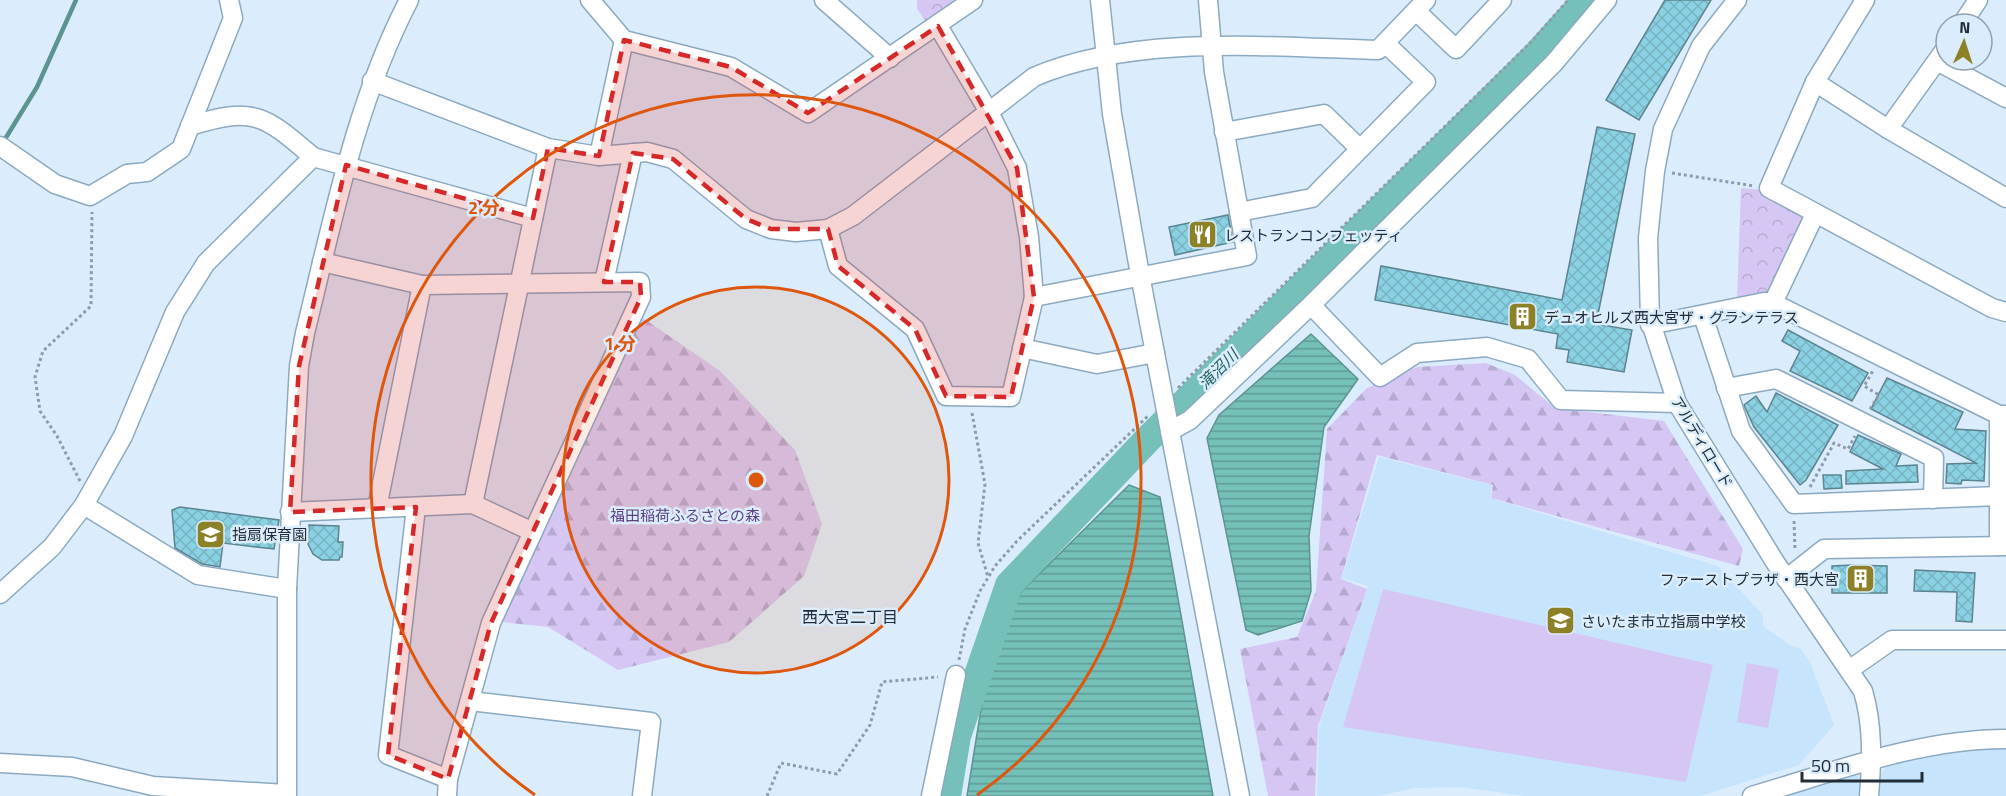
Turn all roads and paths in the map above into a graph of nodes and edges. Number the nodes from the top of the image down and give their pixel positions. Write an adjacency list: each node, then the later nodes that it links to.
1 (229, 0): 26 (street)
2 (409, 0): 22 (street)
3 (590, 0): 15 (street)
4 (824, 0): 19 (street)
5 (973, 0): 14 (street)
6 (1100, 0): 18 (street)
7 (1208, 0): 17 (street)
8 (1502, 0): 13 (street)
9 (1568, 0): 61 (path)
10 (1607, 0): 51 (street)
11 (1737, 0): 36 (street, アルディロード)
12 (1865, 0): 23 (street)
13 (1421, 5): 16 (street)
14 (938, 26): 19 (street); 25 (street)
15 (624, 40): 19 (street); 33 (street)
16 (1385, 43): 17 (street); 31 (street)
17 (1210, 46): 18 (street); 28 (street)
18 (1104, 56): 25 (street); 45 (street)
19 (890, 58)
20 (1934, 65): 27 (street)
21 (1968, 72): 24 (street)
22 (372, 81): 30 (street); 35 (street)
23 (1815, 82): 27 (street); 37 (street)
24 (2006, 98)
25 (989, 112): 43 (street); 49 (street)
26 (190, 126): 34 (street); 38 (street)
27 (1888, 129): 39 (street)
28 (1224, 132): 31 (street); 40 (street)
29 (0, 146): 38 (street)
30 (548, 148): 33 (street); 42 (street)
31 (1360, 149): 40 (street)
32 (633, 153): 33 (street); 43 (street); 46 (street)
33 (599, 156)
34 (313, 157): 35 (street); 66 (street)
35 (346, 165): 42 (street); 44 (street)
36 (1655, 171): 37 (path); 54 (street, アルディロード)
37 (1769, 188): 41 (street)
38 (90, 196): 66 (path)
39 (2006, 198)
40 (1239, 212): 45 (street)
41 (1815, 214): 50 (street); 52 (street)
42 (532, 218): 47 (street)
43 (828, 229): 58 (street)
44 (322, 262): 48 (street); 69 (street)
45 (1140, 275): 49 (street); 56 (street)
46 (604, 282): 47 (street); 70 (street)
47 (518, 284): 48 (street); 64 (street)
48 (422, 285): 68 (street)
49 (1034, 297): 55 (street)
50 (1773, 303): 53 (street); 60 (street)
51 (1311, 305): 59 (street); 61 (street)
52 (2006, 312)
53 (1703, 316): 54 (street); 57 (street)
54 (1650, 325): 59 (street, アルディロード)
55 (1022, 348): 56 (street); 58 (street)
56 (1155, 353): 61 (street)
57 (1726, 388): 63 (street); 65 (street)
58 (969, 396): 73 (path)
59 (1677, 403): 74 (street, アルディロード)
60 (2002, 415): 62 (street)
61 (1167, 417): 73 (path); 89 (street)
62 (1999, 496): 63 (street); 71 (street)
63 (1933, 499): 65 (street)
64 (473, 504): 67 (street); 70 (street)
65 (1794, 504): 72 (path)
66 (84, 505): 75 (street); 76 (street)
67 (416, 507): 68 (street); 84 (street)
68 (377, 508): 69 (street)
69 (290, 512): 75 (street)
70 (533, 532): 80 (street)
71 (2002, 546): 72 (street)
72 (1805, 564): 74 (street)
73 (988, 578): 79 (path)
74 (1786, 579): 78 (street, アルディロード)
75 (287, 589): 85 (street)
76 (0, 594)
77 (2006, 640): 78 (street)
78 (1849, 670): 82 (street, アルディロード)
79 (956, 675): 87 (path); 88 (street)
80 (470, 701): 84 (street); 86 (street)
81 (2006, 739): 82 (street)
82 (1872, 761): 90 (street); 91 (street, アルディロード)
83 (0, 764): 85 (street)
84 (447, 788)
85 (286, 795)
86 (642, 796)
87 (767, 796)
88 (931, 796)
89 (1240, 796)
90 (1752, 796)
91 (1869, 796)

